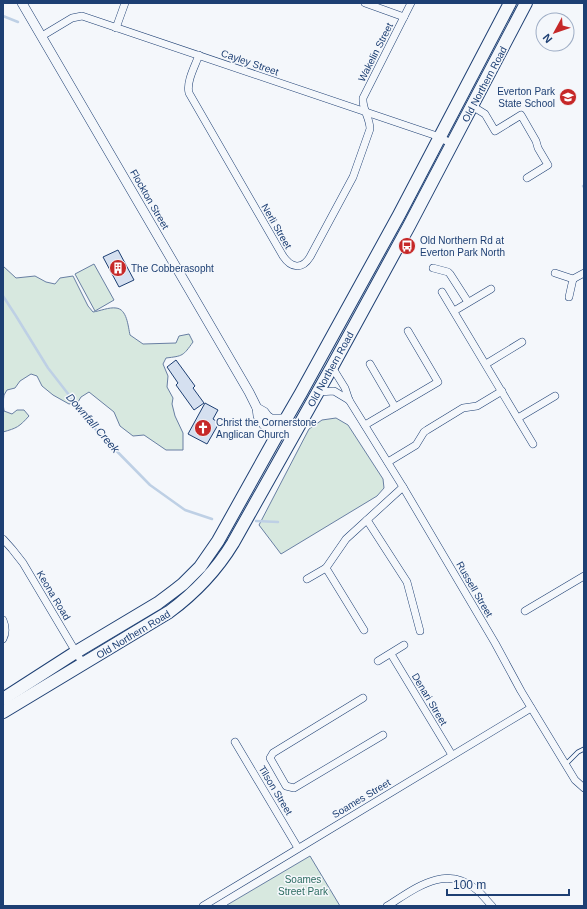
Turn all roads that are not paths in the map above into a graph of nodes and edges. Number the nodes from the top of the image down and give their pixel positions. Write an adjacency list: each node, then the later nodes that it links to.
1 (22, 3): 9 (street, Flockton Street)
2 (125, 3): 8 (street)
3 (365, 3): 7 (street)
4 (411, 3): 7 (street, Wakelin Street)
5 (510, 3): 13 (highway, Old Northern Road)
6 (526, 3): 11 (highway, Old Northern Road)
7 (404, 17): 12 (street, Wakelin Street)
8 (116, 28): 9 (street, Cayley Street); 10 (street, Cayley Street)
9 (42, 36): 37 (street, Flockton Street)
10 (199, 56): 12 (street, Cayley Street); 12 (street, Nerli Street)
11 (472, 106): 14 (highway, Old Northern Road); 17 (street)
12 (366, 112): 13 (street, Cayley Street)
13 (440, 137): 14 (street, Cayley Street); 15 (highway, Old Northern Road)
14 (453, 144): 16 (highway, Old Northern Road)
15 (425, 166): 16 (highway); 39 (highway, Old Northern Road)
16 (441, 166): 31 (highway, Old Northern Road)
17 (527, 178)
18 (433, 268): 25 (street)
19 (584, 272): 21 (street)
20 (555, 273): 21 (street)
21 (573, 279): 24 (street)
22 (491, 288): 25 (street)
23 (442, 292): 26 (street)
24 (569, 297)
25 (468, 302): 26 (street)
26 (454, 310): 30 (street)
27 (408, 331): 36 (street)
28 (522, 342): 30 (street)
29 (370, 364): 36 (street)
30 (486, 364): 32 (street)
31 (332, 367): 33 (highway, Old Northern Road); 35 (street, Russell Street)
32 (502, 391): 38 (street); 44 (street)
33 (318, 392): 35 (street); 40 (highway, Old Northern Road)
34 (555, 396): 38 (street)
35 (349, 400): 41 (street, Russell Street)
36 (395, 407): 41 (street)
37 (257, 408): 39 (street, Flockton Street); 42 (street, Flockton Street)
38 (518, 418): 43 (street)
39 (286, 419): 42 (highway, Old Northern Road)
40 (300, 424): 42 (street); 60 (highway, Old Northern Road)
41 (365, 425): 44 (street, Russell Street)
42 (279, 432): 57 (highway, Old Northern Road)
43 (533, 444)
44 (388, 462): 45 (street, Russell Street)
45 (403, 487): 46 (street); 63 (street, Russell Street)
46 (367, 520): 48 (street); 54 (street)
47 (4, 542): 57 (street, Keona Road)
48 (326, 568): 50 (street); 53 (street)
49 (584, 576): 51 (street)
50 (308, 579)
51 (525, 611)
52 (3, 620): 55 (street)
53 (364, 630)
54 (420, 631)
55 (3, 640)
56 (404, 645): 58 (street)
57 (76, 652): 60 (street, Keona Road); 61 (highway, Old Northern Road)
58 (390, 654): 59 (street); 68 (street, Denari Street)
59 (378, 661)
60 (83, 664): 64 (highway, Old Northern Road)
61 (3, 698)
62 (363, 698): 65 (street)
63 (531, 708): 68 (street, Soames Street); 69 (street, Russell Street)
64 (3, 712)
65 (383, 735)
66 (235, 742): 71 (street, Tilson Street)
67 (584, 749): 69 (lane)
68 (452, 755): 71 (street, Soames Street)
69 (566, 764): 70 (street, Russell Street)
70 (584, 788)
71 (298, 848): 72 (street, Soames Street)
72 (203, 906)
73 (387, 906): 74 (street)
74 (492, 906)

